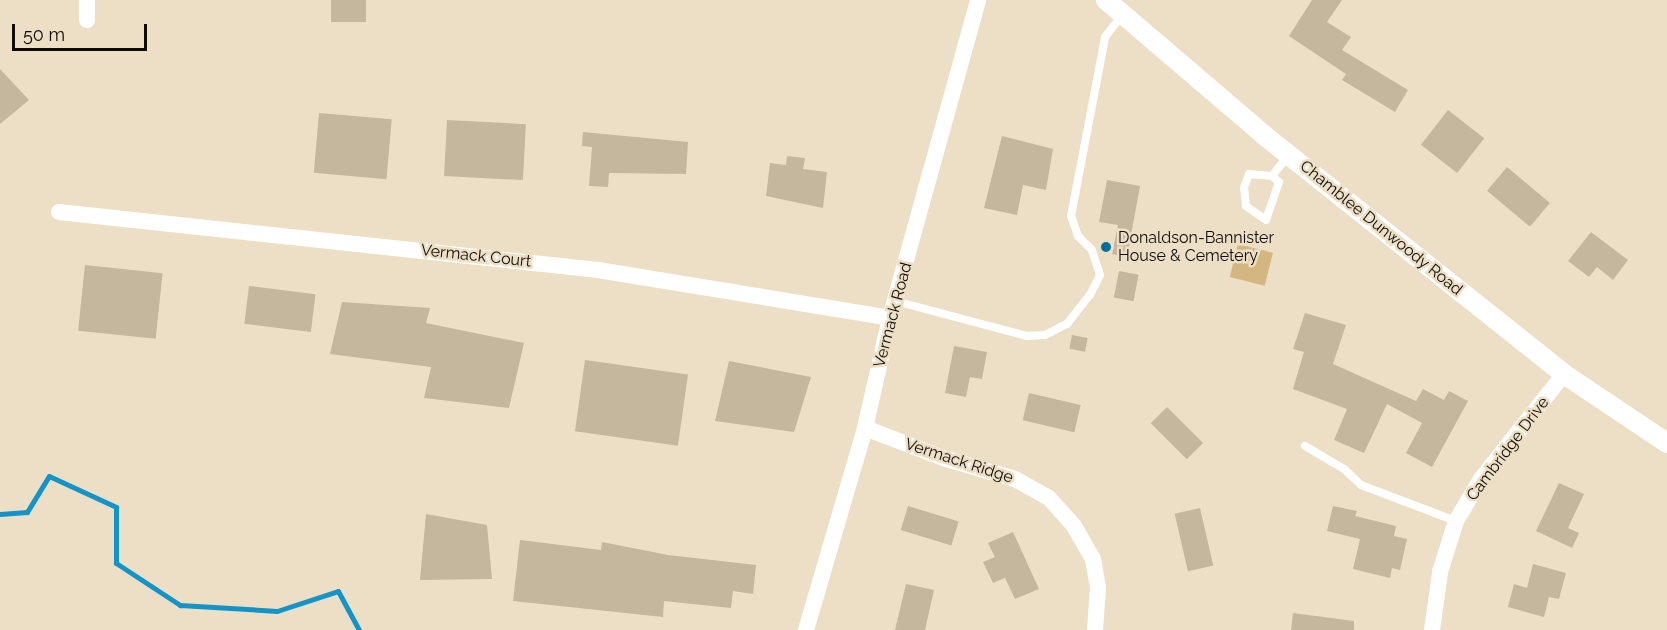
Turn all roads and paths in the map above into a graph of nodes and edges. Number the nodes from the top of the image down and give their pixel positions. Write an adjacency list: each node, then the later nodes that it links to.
1 (87, 0): 5 (street)
2 (978, 0): 9 (street, Vermack Road)
3 (1106, 0): 4 (street, Chamblee Dunwoody Road)
4 (1123, 14): 6 (street, Chamblee Dunwoody Road); 9 (lane)
5 (87, 20)
6 (1290, 155): 7 (lane); 11 (street, Chamblee Dunwoody Road)
7 (1272, 176): 7 (lane)
8 (59, 212): 10 (street, Vermack Court)
9 (895, 301): 10 (street, Vermack Road)
10 (890, 318): 12 (street, Vermack Road)
11 (1564, 374): 13 (street, Chamblee Dunwoody Road); 15 (street, Cambridge Drive)
12 (865, 428): 16 (street, Vermack Road); 17 (street, Vermack Ridge)
13 (1667, 443)
14 (1305, 446): 15 (lane)
15 (1456, 521): 18 (street, Cambridge Drive)
16 (806, 630)
17 (1095, 630)
18 (1432, 630)

